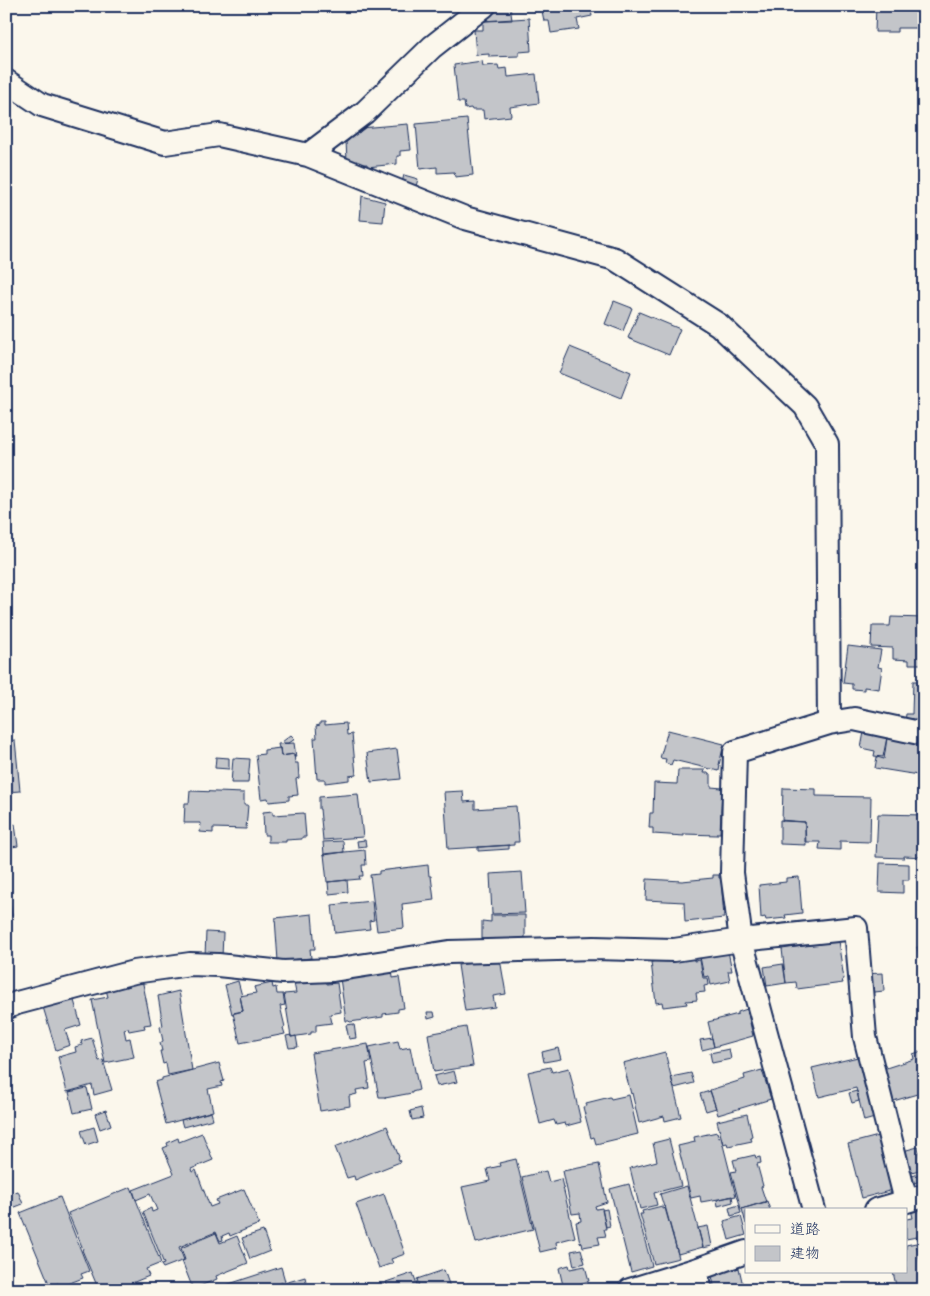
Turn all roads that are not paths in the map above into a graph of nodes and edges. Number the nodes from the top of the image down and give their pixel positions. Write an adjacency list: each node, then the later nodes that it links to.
1 (484, 6): 3 (street)
2 (6, 81): 3 (street)
3 (308, 156): 4 (street)
4 (829, 723): 5 (street); 6 (street)
5 (924, 734)
6 (741, 940): 7 (street); 8 (street); 9 (street)
7 (6, 1008)
8 (915, 1198): 10 (street)
9 (813, 1208)
10 (882, 1208)
11 (745, 1253): 12 (street)
12 (698, 1280): 13 (street)
13 (630, 1290)

